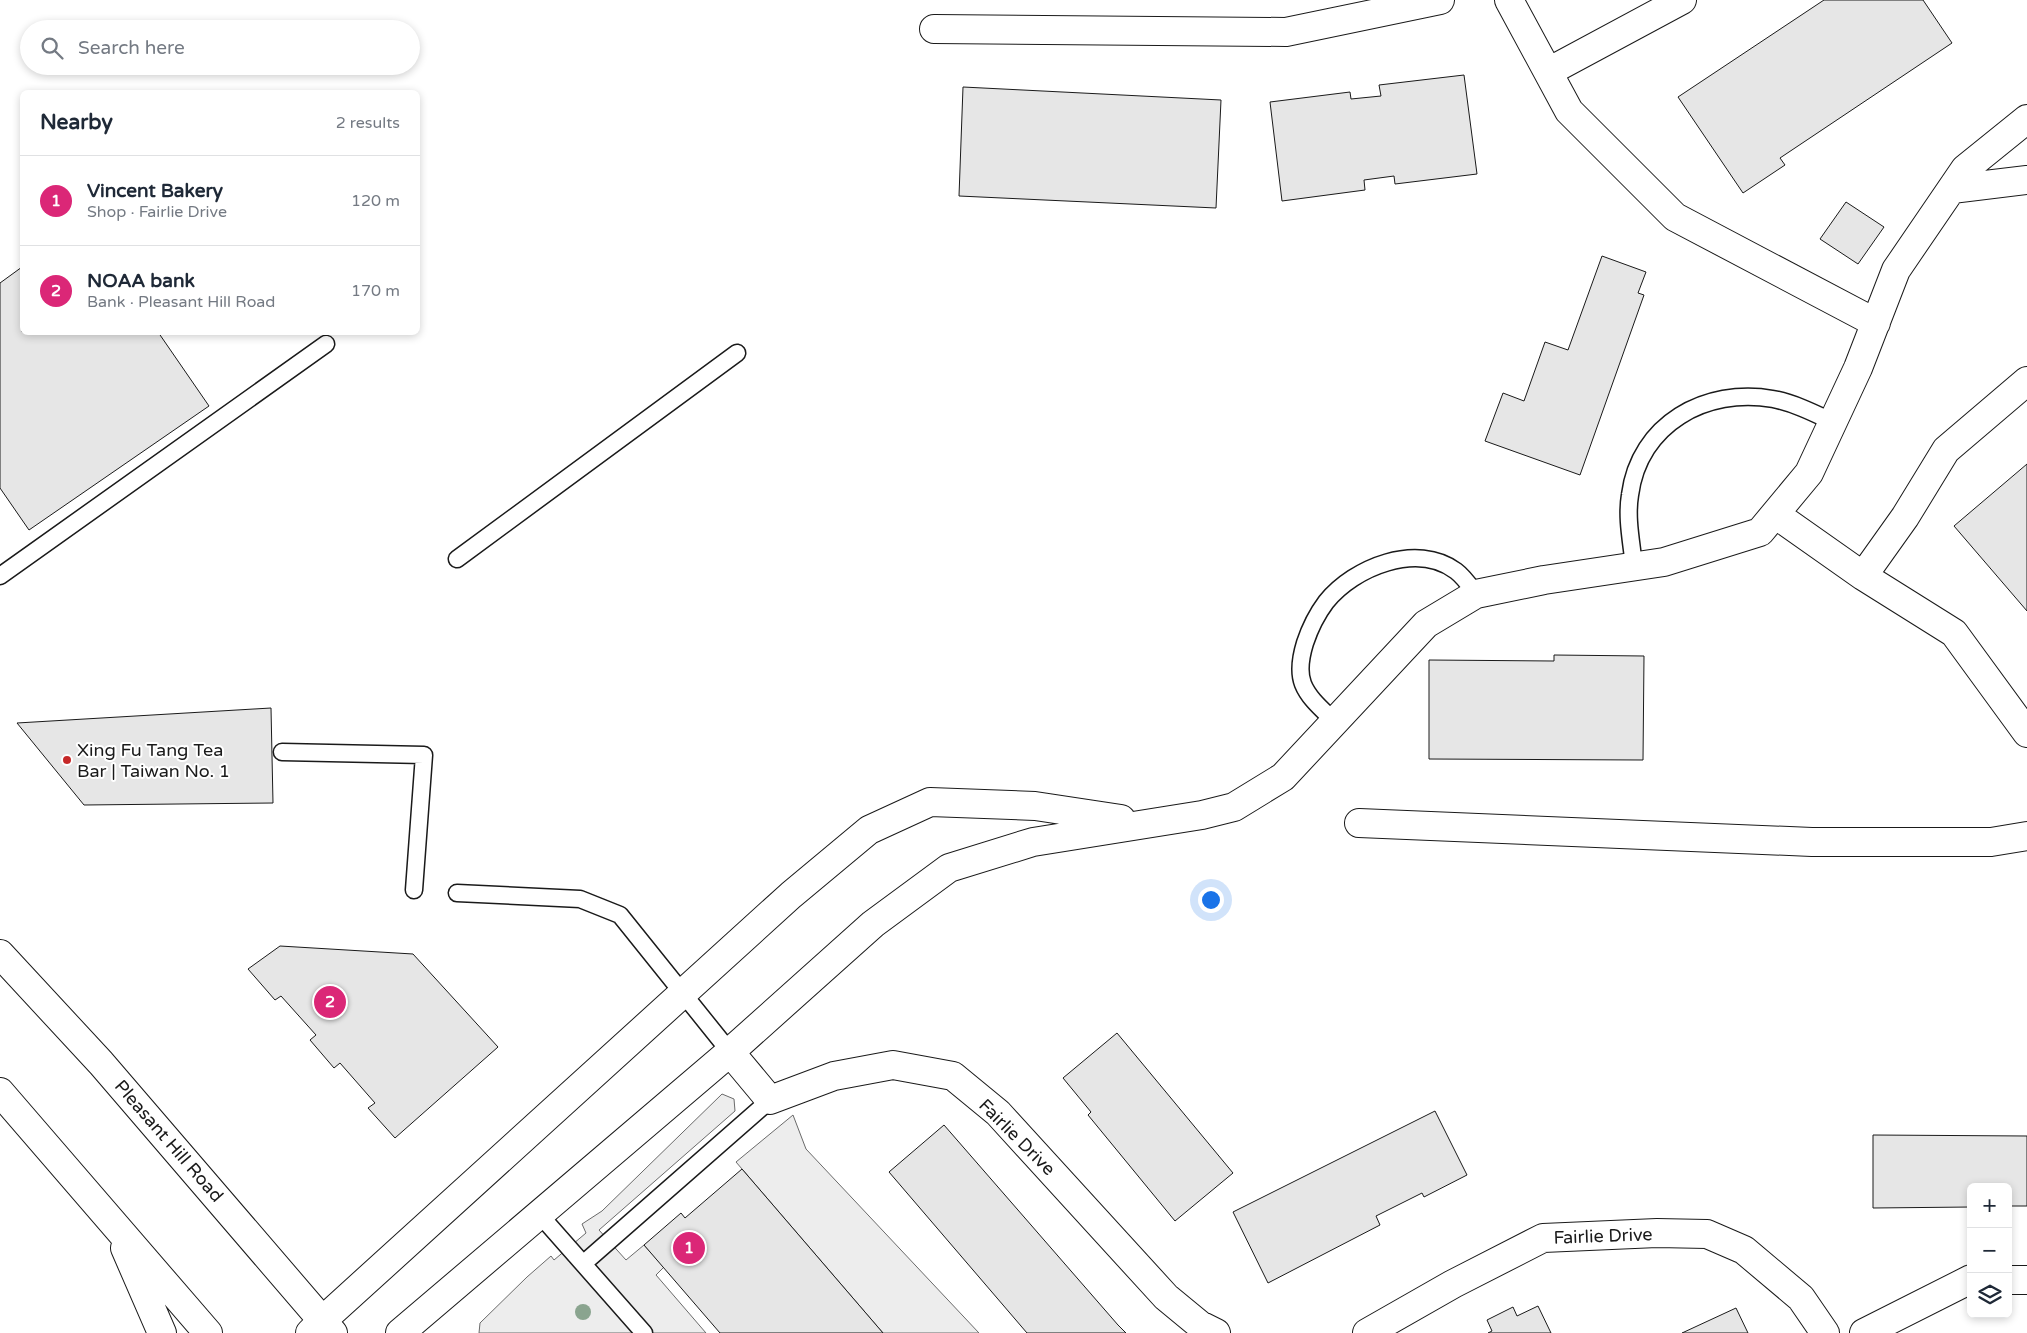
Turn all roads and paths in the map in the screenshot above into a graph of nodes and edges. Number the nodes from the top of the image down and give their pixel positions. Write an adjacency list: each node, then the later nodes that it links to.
1 (1440, 0): 4 (main road)
2 (1509, 0): 5 (main road)
3 (1682, 0): 5 (main road)
4 (934, 29)
5 (1548, 72): 9 (main road)
6 (2027, 119): 8 (main road)
7 (2027, 180): 8 (main road)
8 (1952, 189): 9 (main road)
9 (1876, 323): 13 (main road)
10 (326, 344): 17 (lane)
11 (737, 353): 15 (lane)
12 (2027, 381): 18 (main road)
13 (1833, 422): 14 (main road); 16 (lane)
14 (1775, 514): 16 (main road); 18 (main road)
15 (457, 559)
16 (1634, 567): 19 (main road)
17 (0, 576)
18 (1863, 576): 21 (main road)
19 (1476, 594): 20 (main road); 20 (lane)
20 (1335, 722): 23 (main road)
21 (2027, 733)
22 (282, 752): 26 (lane)
23 (1147, 822): 29 (main road); 30 (main road)
24 (1359, 824): 25 (main road)
25 (2027, 836)
26 (414, 890)
27 (457, 893): 29 (lane)
28 (0, 954): 39 (main road, Pleasant Hill Road)
29 (682, 994): 30 (lane); 39 (main road)
30 (730, 1052): 32 (main road); 33 (main road)
31 (0, 1092): 34 (main road)
32 (770, 1100): 35 (lane); 44 (main road, Fairlie Drive)
33 (540, 1215): 35 (lane); 42 (main road)
34 (113, 1222): 40 (main road); 41 (main road)
35 (584, 1263): 43 (lane)
36 (2012, 1280): 37 (main road)
37 (2027, 1280)
38 (1967, 1281): 47 (main road)
39 (322, 1329)
40 (162, 1333)
41 (208, 1333)
42 (400, 1333)
43 (644, 1333)
44 (1216, 1333)
45 (1367, 1333): 46 (main road, Fairlie Drive)
46 (1825, 1333)
47 (1864, 1333)

